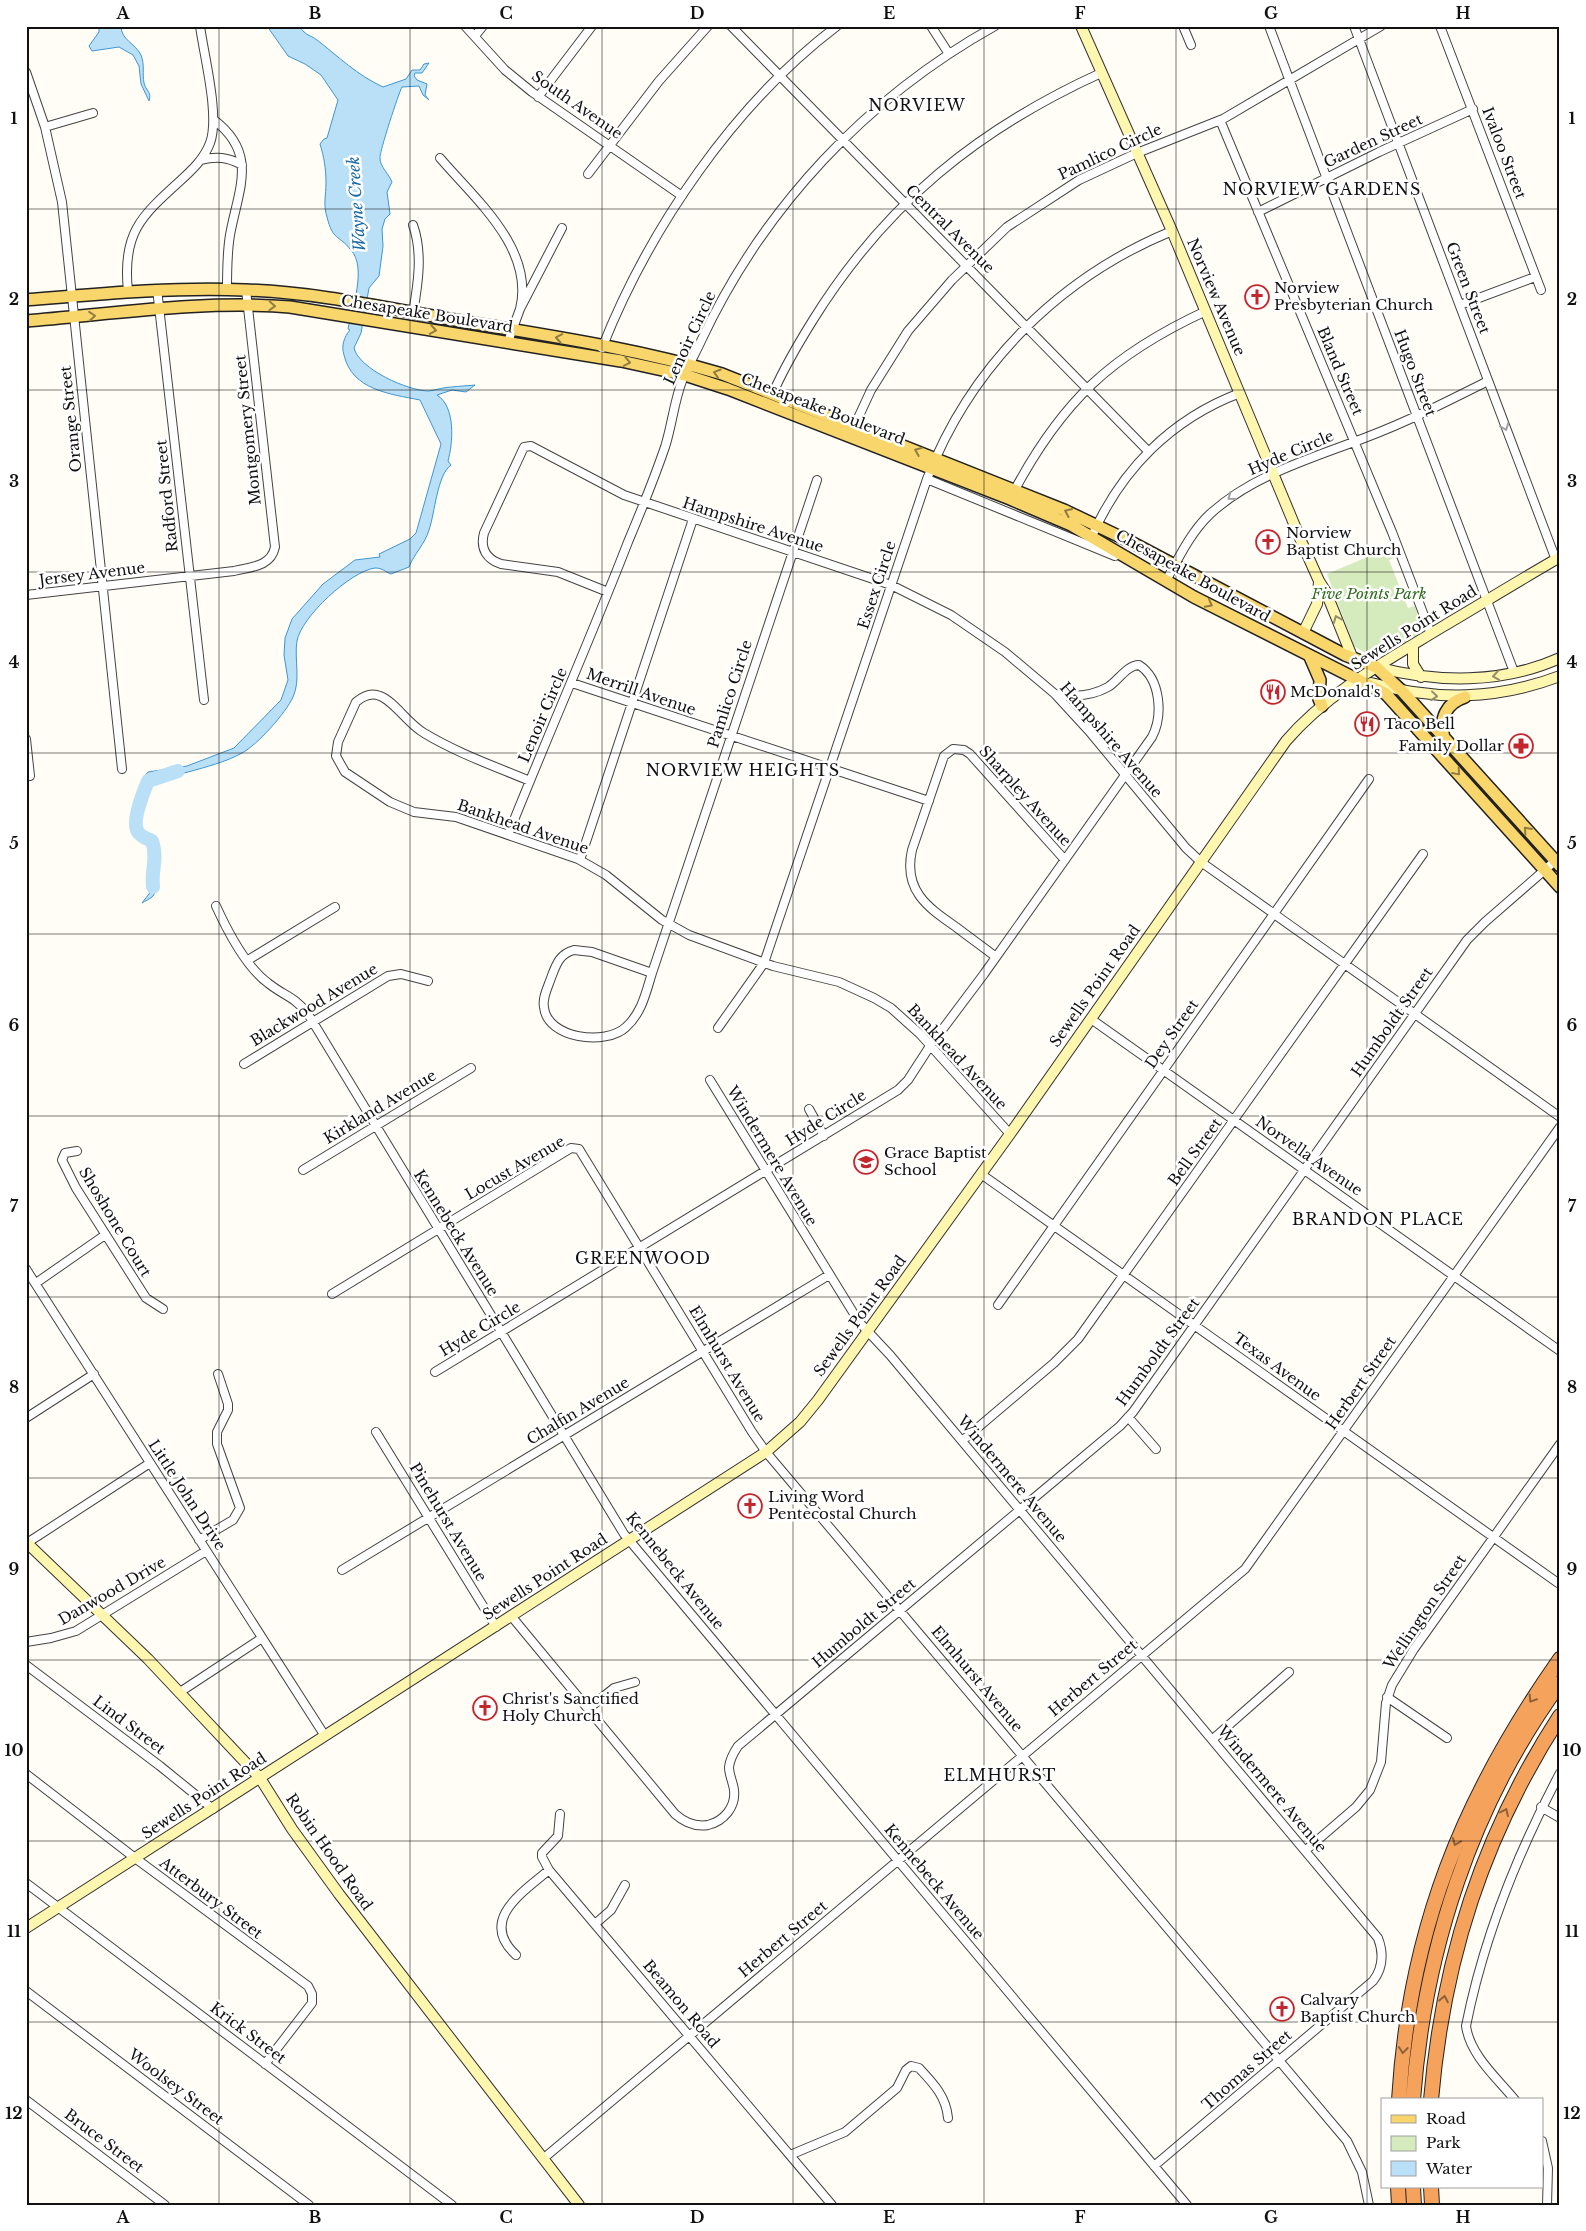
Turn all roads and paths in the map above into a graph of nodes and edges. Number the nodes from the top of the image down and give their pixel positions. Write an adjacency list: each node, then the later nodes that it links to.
1 (200, 26): 27 (street)
2 (465, 26): 16 (street, South Avenue)
3 (483, 26): 16 (street)
4 (592, 26): 24 (street)
5 (708, 26): 32 (street)
6 (731, 26): 22 (street, Central Avenue)
7 (837, 26): 22 (street)
8 (931, 26): 19 (street)
9 (995, 26): 19 (street, Lenoir Circle)
10 (1081, 26): 21 (main road, Norview Avenue)
11 (1183, 26): 18 (street)
12 (1269, 26): 23 (street, Hugo Street)
13 (1354, 26): 17 (street, Green Street)
14 (1381, 26): 17 (street, Pamlico Circle)
15 (1440, 26): 25 (street, Ivaloo Street)
16 (474, 36): 24 (street, South Avenue)
17 (1359, 39): 23 (street, Pamlico Circle); 31 (street, Green Street)
18 (1191, 45)
19 (949, 54): 30 (street, Lenoir Circle)
20 (26, 72): 29 (street, Orange Street)
21 (1102, 73): 33 (main road, Norview Avenue); 40 (street)
22 (781, 77): 30 (street, Central Avenue); 39 (street)
23 (1290, 81): 28 (street, Pamlico Circle); 38 (street, Hugo Street)
24 (538, 96): 32 (street, South Avenue)
25 (1473, 109): 31 (street, Garden Street); 46 (street, Ivaloo Street)
26 (93, 113): 29 (street)
27 (214, 120): 35 (street); 36 (street)
28 (1220, 120): 33 (street, Pamlico Circle); 41 (street, Bland Street)
29 (45, 127): 52 (street, Orange Street)
30 (842, 140): 40 (street, Central Avenue); 67 (street, Lenoir Circle)
31 (1398, 143): 38 (street, Garden Street); 55 (street, Green Street)
32 (610, 145): 37 (street); 39 (street, South Avenue)
33 (1137, 153): 44 (main road, Norview Avenue); 45 (street, Pamlico Circle)
34 (440, 158): 56 (street)
35 (201, 160): 36 (street); 51 (street)
36 (242, 165): 48 (street)
37 (588, 174)
38 (1327, 177): 41 (street, Garden Street); 73 (street, Hugo Street)
39 (682, 196): 65 (street)
40 (905, 203): 45 (street, Central Avenue); 71 (street)
41 (1258, 212): 75 (street, Bland Street)
42 (413, 225): 59 (street)
43 (562, 228): 56 (street)
44 (1172, 232): 58 (main road, Norview Avenue); 62 (street, Essex Circle)
45 (966, 265): 62 (street, Central Avenue); 74 (street, Pamlico Circle)
46 (1535, 277): 50 (street, Ivaloo Street); 55 (street)
47 (157, 289): 48 (main road, Chesapeake Boulevard); 51 (main road, Chesapeake Boulevard); 57 (street, Radford Street)
48 (227, 289): 49 (main road, Chesapeake Boulevard)
49 (246, 290): 54 (street, Montgomery Street); 59 (main road, Chesapeake Boulevard)
50 (1541, 290)
51 (128, 291): 52 (main road, Chesapeake Boulevard)
52 (72, 296): 53 (main road, Chesapeake Boulevard); 60 (street, Orange Street)
53 (26, 300)
54 (248, 305): 57 (main road, Chesapeake Boulevard); 64 (main road, Chesapeake Boulevard, one-way to 64); 85 (street, Montgomery Street)
55 (1460, 306): 69 (street, Green Street)
56 (520, 309): 63 (street)
57 (160, 310): 60 (main road, Chesapeake Boulevard, one-way to 57); 90 (street, Radford Street)
58 (1206, 311): 70 (street); 72 (main road, Norview Avenue)
59 (413, 313): 63 (main road, Chesapeake Boulevard)
60 (74, 317): 61 (main road, Chesapeake Boulevard); 94 (street, Orange Street)
61 (26, 321)
62 (1026, 326): 70 (street, Central Avenue); 77 (street, Essex Circle)
63 (513, 330): 64 (street); 65 (main road, Chesapeake Boulevard, one-way to 63)
64 (508, 342): 66 (main road, Chesapeake Boulevard)
65 (603, 346): 66 (street); 67 (main road, Chesapeake Boulevard)
66 (598, 357): 68 (main road, Chesapeake Boulevard, one-way to 68)
67 (690, 365): 68 (street, Lenoir Circle); 71 (main road, Chesapeake Boulevard, one-way to 67)
68 (685, 375): 74 (main road, Chesapeake Boulevard); 81 (street, Lenoir Circle)
69 (1488, 381): 73 (street, Hyde Circle); 87 (street, Green Street, one-way to 87)
70 (1087, 388): 76 (street, Central Avenue); 80 (street)
71 (774, 393): 74 (main road, Chesapeake Boulevard)
72 (1240, 393): 76 (street); 78 (main road, Norview Avenue)
73 (1417, 417): 75 (street, Hyde Circle); 97 (street, Hugo Street)
74 (852, 431): 77 (main road, Chesapeake Boulevard)
75 (1354, 442): 78 (street, Hyde Circle); 99 (street, Bland Street)
76 (1148, 451): 83 (street)
77 (932, 468): 80 (main road, Chesapeake Boulevard); 89 (street); 93 (street, Essex Circle)
78 (1273, 474): 88 (street, Hyde Circle, one-way to 88); 92 (main road, Norview Avenue)
79 (817, 480): 86 (street, Pamlico Circle)
80 (1012, 494): 83 (main road, Chesapeake Boulevard, one-way to 80); 84 (main road, Chesapeake Boulevard)
81 (644, 503): 82 (street, Hampshire Avenue); 95 (street, Lenoir Circle); 95 (street, Hampshire Avenue)
82 (693, 519): 86 (street, Hampshire Avenue); 114 (street)
83 (1097, 525): 84 (street); 88 (main road, Chesapeake Boulevard)
84 (1092, 536): 89 (main road, Chesapeake Boulevard)
85 (274, 552): 90 (street, Jersey Avenue)
86 (793, 552): 93 (street, Hampshire Avenue); 116 (street, Pamlico Circle)
87 (1558, 558): 97 (main road, Sewells Point Road)
88 (1174, 565): 91 (street, Hyde Circle); 98 (main road, Chesapeake Boulevard)
89 (1146, 568): 91 (main road, Chesapeake Boulevard)
90 (189, 576): 94 (street, Jersey Avenue); 113 (street, Radford Street)
91 (1166, 581): 101 (main road, Chesapeake Boulevard, one-way to 101)
92 (1319, 581): 98 (main road, Norview Avenue); 103 (main road, Norview Avenue, one-way to 92)
93 (891, 585): 111 (street, Hampshire Avenue); 119 (street, Essex Circle)
94 (104, 586): 96 (street, Jersey Avenue); 120 (street, Orange Street)
95 (608, 592): 109 (street, Lenoir Circle)
96 (26, 595)
97 (1488, 600): 99 (main road, Sewells Point Road); 105 (street, Hugo Street)
98 (1303, 634): 103 (main road, Chesapeake Boulevard)
99 (1431, 634): 100 (main road, Sewells Point Road)
100 (1413, 645): 104 (main road, Sewells Point Road); 107 (main road)
101 (1310, 657): 108 (main road, Chesapeake Boulevard); 115 (main road)
102 (1560, 658): 105 (main road, Chesapeake Boulevard)
103 (1353, 659): 104 (main road, Chesapeake Boulevard)
104 (1376, 667): 107 (main road, Chesapeake Boulevard); 108 (main road, Sewells Point Road); 110 (main road)
105 (1514, 672): 107 (main road, Chesapeake Boulevard, one-way to 107)
106 (1560, 676): 112 (main road, Chesapeake Boulevard)
107 (1421, 677)
108 (1358, 680): 110 (main road, Chesapeake Boulevard); 115 (main road, Sewells Point Road); 132 (main road, one-way to 132)
109 (572, 683): 114 (street, Merrill Avenue); 124 (street, Lenoir Circle)
110 (1403, 692): 112 (main road, Chesapeake Boulevard, one-way to 112); 117 (main road)
111 (1054, 694): 121 (street, Hampshire Avenue); 121 (street, Hyde Circle)
112 (1465, 697): 117 (main road)
113 (204, 700)
114 (632, 704): 116 (street, Merrill Avenue); 128 (street)
115 (1322, 706): 130 (main road, Sewells Point Road)
116 (731, 736): 119 (street, Merrill Avenue); 137 (street, Pamlico Circle)
117 (1444, 738): 131 (main road, one-way to 117)
118 (26, 739): 122 (street)
119 (830, 768): 125 (street, Merrill Avenue); 140 (street, Essex Circle)
120 (122, 769)
121 (1126, 774): 129 (street, Hyde Circle); 130 (street, Hampshire Avenue)
122 (30, 776)
123 (1369, 779): 136 (street, Dey Street)
124 (530, 781): 126 (street, Lenoir Circle); 126 (street, Bankhead Avenue)
125 (928, 801): 129 (street, Sharpley Avenue); 138 (street, Sharpley Avenue)
126 (508, 835): 128 (street, Bankhead Avenue)
127 (1423, 854): 141 (street, Bell Street)
128 (580, 860): 137 (street, Bankhead Avenue)
129 (1065, 860): 138 (street, Hyde Circle)
130 (1201, 862): 136 (street, Hampshire Avenue); 145 (main road, Sewells Point Road)
131 (1557, 864): 132 (street, Humboldt Street)
132 (1545, 870): 133 (main road); 144 (street, Humboldt Street)
133 (1560, 887)
134 (216, 906): 139 (street, Kennebeck Avenue)
135 (335, 907): 139 (street)
136 (1274, 914): 141 (street, Hampshire Avenue); 151 (street, Dey Street)
137 (669, 924): 140 (street, Bankhead Avenue); 142 (street, Pamlico Circle)
138 (996, 957): 148 (street, Hyde Circle)
139 (248, 960): 146 (street, Kennebeck Avenue)
140 (764, 963): 147 (street, Essex Circle); 148 (street, Bankhead Avenue)
141 (1345, 964): 144 (street, Hampshire Avenue); 155 (street, Bell Street)
142 (652, 973): 142 (street, Pamlico Circle)
143 (428, 981): 146 (street, Blackwood Avenue)
144 (1416, 1014): 154 (street, Hampshire Avenue); 163 (street, Humboldt Street)
145 (1091, 1019): 151 (street, Norvella Avenue); 158 (main road, Sewells Point Road)
146 (312, 1022): 149 (street, Blackwood Avenue); 156 (street, Kennebeck Avenue)
147 (718, 1028)
148 (930, 1046): 158 (street, Bankhead Avenue); 159 (street, Hyde Circle)
149 (244, 1064)
150 (471, 1068): 156 (street, Kirkland Avenue)
151 (1164, 1069): 155 (street, Norvella Avenue); 166 (street, Dey Street)
152 (710, 1080): 164 (street, Windermere Avenue)
153 (808, 1108): 159 (street)
154 (1560, 1117)
155 (1235, 1120): 163 (street, Norvella Avenue); 172 (street, Bell Street)
156 (374, 1127): 162 (street, Kirkland Avenue); 167 (street, Kennebeck Avenue)
157 (1560, 1127): 173 (street, Herbert Street)
158 (1010, 1134): 165 (main road, Sewells Point Road)
159 (824, 1136): 164 (street, Hyde Circle)
160 (77, 1151): 168 (street, Shoshone Court)
161 (582, 1153): 167 (street, Locust Avenue); 169 (street, Elmhurst Avenue)
162 (303, 1170)
163 (1305, 1170): 173 (street, Norvella Avenue); 178 (street, Humboldt Street)
164 (766, 1171): 169 (street, Hyde Circle); 171 (street, Windermere Avenue)
165 (981, 1174): 166 (street, Texas Avenue); 180 (main road, Sewells Point Road)
166 (1053, 1224): 172 (street, Texas Avenue); 176 (street, Dey Street)
167 (438, 1229): 175 (street, Locust Avenue); 179 (street, Kennebeck Avenue)
168 (105, 1235): 174 (street); 177 (street, Shoshone Court)
169 (640, 1248): 179 (street, Hyde Circle); 181 (street, Elmhurst Avenue)
170 (26, 1269): 174 (street, Little John Drive)
171 (829, 1275): 180 (street, Windermere Avenue); 181 (street, Chalfin Avenue)
172 (1124, 1275): 178 (street, Texas Avenue); 191 (street, Bell Street)
173 (1454, 1276): 182 (street, Norvella Avenue); 188 (street, Herbert Street)
174 (36, 1283): 184 (street, Little John Drive)
175 (332, 1294)
176 (998, 1305)
177 (163, 1309)
178 (1195, 1325): 186 (street, Humboldt Street); 188 (street, Texas Avenue)
179 (501, 1333): 183 (street, Hyde Circle); 190 (street, Kennebeck Avenue)
180 (868, 1333): 191 (street, Windermere Avenue); 194 (main road, Sewells Point Road)
181 (703, 1351): 190 (street, Chalfin Avenue); 194 (street, Elmhurst Avenue)
182 (1560, 1351)
183 (435, 1372)
184 (94, 1374): 187 (street); 195 (street, Little John Drive)
185 (218, 1374): 199 (street)
186 (1128, 1417): 193 (street); 196 (street, Humboldt Street)
187 (26, 1418)
188 (1343, 1431): 198 (street, Texas Avenue); 211 (street, Herbert Street)
189 (376, 1432): 197 (street, Pinehurst Avenue)
190 (564, 1436): 197 (street, Chalfin Avenue); 200 (street, Kennebeck Avenue)
191 (962, 1440): 196 (street, Windermere Avenue)
192 (1560, 1444): 198 (street, Wellington Street)
193 (1156, 1450)
194 (766, 1452): 200 (main road, Sewells Point Road); 205 (street, Elmhurst Avenue)
195 (150, 1463): 199 (street, Little John Drive); 201 (street)
196 (1020, 1510): 205 (street, Humboldt Street); 211 (street, Windermere Avenue)
197 (430, 1518): 203 (street, Chalfin Avenue); 208 (street, Pinehurst Avenue)
198 (1493, 1537): 204 (street, Texas Avenue); 218 (street, Wellington Street)
199 (200, 1540): 202 (street, Little John Drive)
200 (629, 1541): 207 (main road, Sewells Point Road); 220 (street, Kennebeck Avenue)
201 (27, 1543): 206 (main road, Robin Hood Road)
202 (206, 1551): 206 (street, Danwood Drive); 209 (street, Little John Drive)
203 (342, 1570)
204 (1558, 1583)
205 (901, 1610): 220 (street, Humboldt Street); 225 (street, Elmhurst Avenue)
206 (103, 1616): 210 (street, Danwood Drive); 217 (main road, Robin Hood Road)
207 (512, 1617): 208 (main road, Sewells Point Road); 219 (street)
208 (496, 1627): 222 (main road, Sewells Point Road)
209 (262, 1638): 217 (street); 222 (street, Little John Drive)
210 (26, 1642)
211 (1142, 1655): 224 (street, Windermere Avenue); 225 (street, Herbert Street)
212 (1560, 1659): 248 (highway, one-way to 248)
213 (26, 1664): 230 (street, Lind Street)
214 (1289, 1672): 224 (street)
215 (634, 1682): 219 (street)
216 (1560, 1683): 249 (highway)
217 (180, 1692): 228 (main road, Robin Hood Road)
218 (1388, 1696): 223 (street); 233 (street, Wellington Street)
219 (588, 1709): 220 (street, Humboldt Street)
220 (776, 1715): 235 (street, Kennebeck Avenue)
221 (1560, 1716): 250 (highway, one-way to 221)
222 (325, 1736): 228 (main road, Sewells Point Road)
223 (1447, 1738)
224 (1213, 1739): 233 (street, Windermere Avenue)
225 (1023, 1756): 235 (street, Herbert Street); 246 (street, Elmhurst Avenue)
226 (1560, 1773): 229 (street)
227 (26, 1774): 234 (street, Atterbury Street)
228 (260, 1778): 230 (main road, Sewells Point Road); 256 (main road, Robin Hood Road)
229 (1542, 1807): 232 (street); 251 (street)
230 (213, 1809): 234 (main road, Sewells Point Road)
231 (560, 1814): 236 (street)
232 (1560, 1818)
233 (1306, 1850): 237 (street, Windermere Avenue)
234 (135, 1858): 240 (main road, Sewells Point Road); 247 (street, Atterbury Street)
235 (898, 1860): 245 (street, Herbert Street); 257 (street, Kennebeck Avenue)
236 (550, 1870): 241 (street, Beamon Road); 243 (street)
237 (1325, 1872): 246 (street, Thomas Street)
238 (26, 1883): 240 (street, Krick Street)
239 (625, 1885): 241 (street)
240 (58, 1908): 242 (main road, Sewells Point Road); 247 (street, Krick Street)
241 (596, 1924): 245 (street, Beamon Road)
242 (26, 1928)
243 (516, 1955)
244 (26, 1991): 262 (street, Woolsey Street)
245 (690, 2036): 255 (street, Beamon Road); 256 (street, Herbert Street)
246 (1279, 2060): 257 (street, Thomas Street); 267 (street, Elmhurst Avenue)
247 (265, 2064): 263 (street, Krick Street)
248 (1399, 2098)
249 (1413, 2098)
250 (1431, 2098)
251 (1513, 2098)
252 (26, 2100): 261 (street, Bruce Street)
253 (948, 2118): 255 (street)
254 (1544, 2148): 271 (street)
255 (790, 2155): 265 (street, Beamon Road)
256 (544, 2158): 264 (main road, Robin Hood Road)
257 (1154, 2166): 266 (street, Kennebeck Avenue)
258 (1398, 2188): 268 (highway)
259 (1413, 2188): 269 (highway)
260 (1431, 2188): 270 (highway)
261 (165, 2205)
262 (309, 2205)
263 (452, 2205)
264 (579, 2205)
265 (832, 2205)
266 (1187, 2205)
267 (1369, 2205)
268 (1399, 2205)
269 (1414, 2205)
270 (1432, 2205)
271 (1547, 2205)

